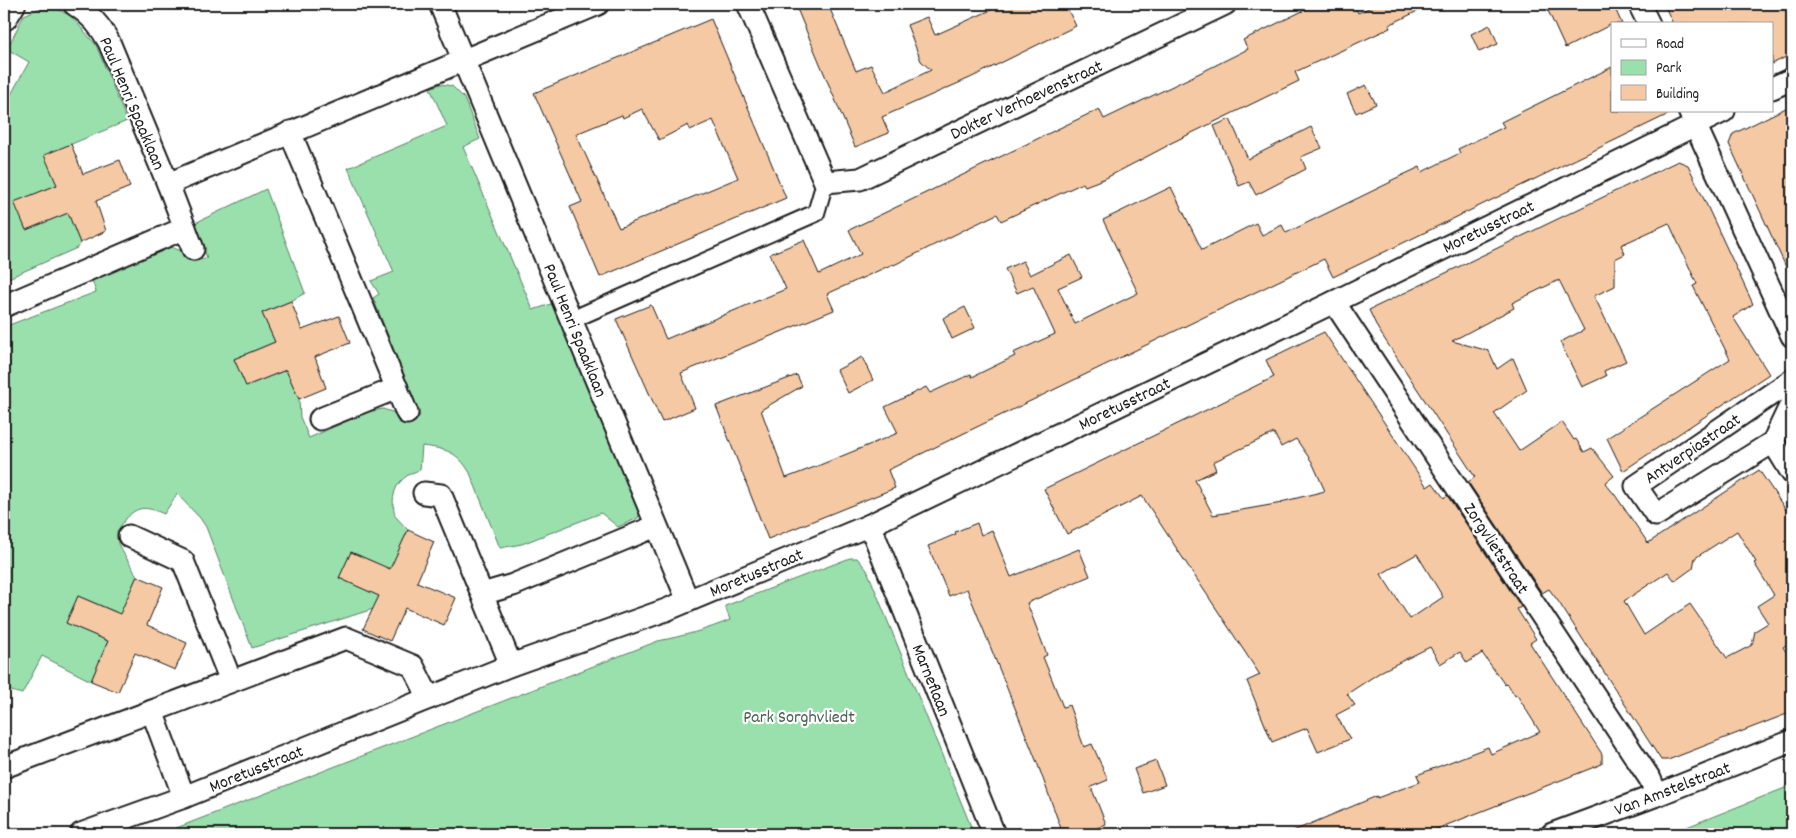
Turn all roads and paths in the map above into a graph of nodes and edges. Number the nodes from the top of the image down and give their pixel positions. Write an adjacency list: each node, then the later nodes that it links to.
1 (12, 4): 8 (street)
2 (74, 4): 17 (street, Paul Henri Spaaklaan)
3 (440, 4): 10 (street, Paul Henri Spaaklaan)
4 (598, 4): 10 (street)
5 (748, 4): 16 (street)
6 (1225, 4): 16 (street, Dokter Verhoevenstraat)
7 (1640, 4): 9 (street)
8 (4, 17)
9 (1648, 22)
10 (464, 60): 15 (street, Paul Henri Spaaklaan); 22 (street, Paul Henri Spaaklaan)
11 (1792, 79): 12 (street)
12 (1774, 87)
13 (1719, 112): 14 (street, Moretusstraat)
14 (1692, 118): 20 (street, Moretusstraat); 23 (street)
15 (290, 132): 17 (street, Paul Henri Spaaklaan); 25 (street)
16 (824, 182): 22 (street)
17 (168, 184): 18 (street, Paul Henri Spaaklaan)
18 (185, 228): 19 (street, Paul Henri Spaaklaan); 21 (street)
19 (193, 249)
20 (1334, 302): 32 (street, Moretusstraat); 43 (street, Zorgvlietstraat)
21 (4, 306)
22 (571, 320): 33 (street, Paul Henri Spaaklaan)
23 (1792, 336)
24 (1792, 380): 29 (street, Antverpiastraat)
25 (396, 388): 27 (street); 28 (street)
26 (1792, 402): 29 (street)
27 (407, 413)
28 (320, 419)
29 (1773, 442): 30 (street)
30 (1792, 472)
31 (424, 494): 35 (street)
32 (870, 525): 36 (street, Moretusstraat); 46 (street, Marneflaan)
33 (656, 526): 35 (street); 36 (street, Paul Henri Spaaklaan)
34 (129, 536): 38 (street)
35 (482, 594): 37 (street)
36 (688, 601): 37 (street, Moretusstraat)
37 (511, 665): 39 (street, Moretusstraat)
38 (231, 681): 39 (street); 40 (street)
39 (429, 698): 44 (street, Moretusstraat)
40 (152, 711): 42 (street); 44 (street)
41 (1792, 741): 43 (street, Van Amstelstraat)
42 (4, 767)
43 (1657, 795): 47 (street, Van Amstelstraat)
44 (184, 797): 45 (street, Moretusstraat)
45 (81, 834)
46 (994, 834)
47 (1552, 834)

